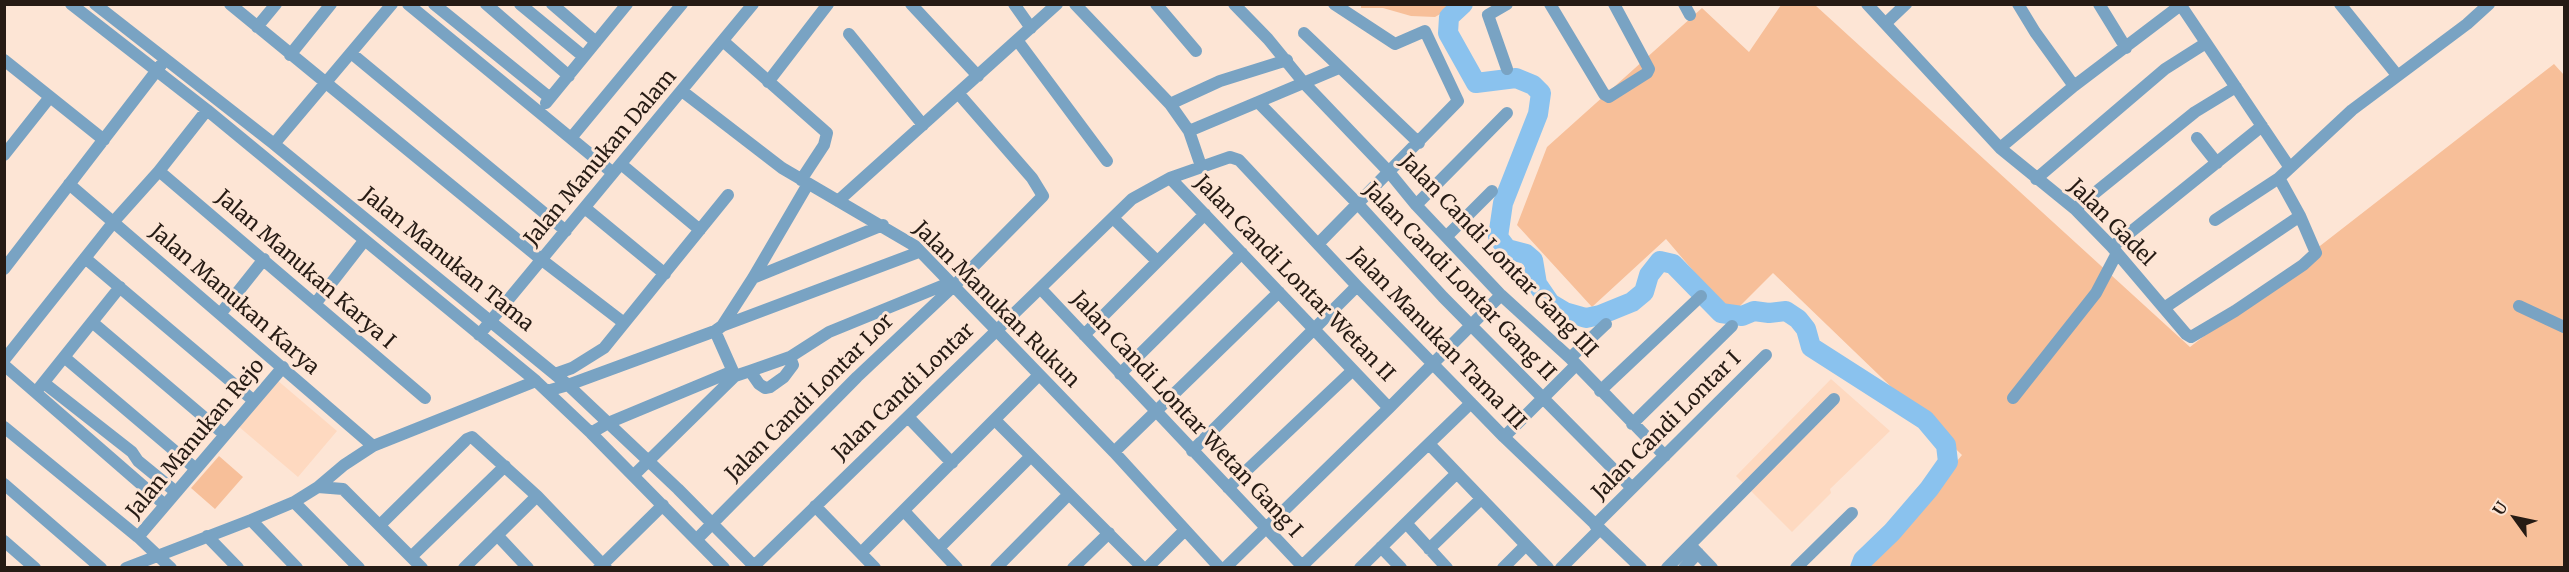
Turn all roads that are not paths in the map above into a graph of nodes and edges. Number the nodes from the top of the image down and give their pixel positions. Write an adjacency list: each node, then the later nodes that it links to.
1 (64, 4): 53 (street)
2 (71, 4): 53 (street, Jalan Manukan Tama)
3 (95, 4): 48 (street, Jalan Manukan Tama)
4 (230, 4): 35 (street)
5 (276, 4): 35 (street)
6 (331, 4): 46 (street)
7 (392, 4): 45 (street)
8 (408, 4): 69 (street)
9 (434, 4): 65 (street)
10 (486, 4): 55 (street)
11 (520, 4): 47 (street)
12 (627, 4): 41 (street)
13 (682, 4): 77 (street)
14 (753, 4): 40 (street, Jalan Manukan Dalam)
15 (828, 4): 57 (street)
16 (910, 4): 56 (street)
17 (1014, 4): 36 (street)
18 (1075, 4): 67 (street)
19 (1156, 4): 44 (street)
20 (1234, 4): 50 (street, Jalan Candi Lontar Gang III)
21 (1334, 4): 81 (street)
22 (1507, 4): 52 (street)
23 (1550, 4): 24 (street)
24 (1614, 4)
25 (1867, 4): 34 (street, Jalan Gadel)
26 (1906, 4): 34 (street)
27 (2018, 4): 60 (street)
28 (2099, 4): 43 (street)
29 (2340, 4): 54 (street)
30 (2489, 4): 54 (street)
31 (1055, 5): 36 (street)
32 (2181, 5): 42 (street); 43 (street)
33 (560, 7): 41 (street)
34 (1886, 23): 83 (street, Jalan Gadel)
35 (257, 27): 46 (street)
36 (1031, 28): 39 (street)
37 (1304, 33): 51 (street)
38 (849, 34): 73 (street)
39 (1017, 40): 56 (street); 85 (street)
40 (723, 41): 57 (street); 62 (street, Jalan Manukan Dalam)
41 (596, 42): 47 (street)
42 (2206, 43): 61 (street); 94 (street)
43 (2127, 48): 60 (street)
44 (1196, 51)
45 (351, 53): 59 (street); 111 (street)
46 (290, 55): 59 (street)
47 (584, 56): 55 (street)
48 (166, 59): 53 (street); 70 (street, Jalan Manukan Tama)
49 (4, 60): 64 (street)
50 (1287, 60): 58 (street, Jalan Candi Lontar Gang III); 67 (street)
51 (1339, 68): 58 (street); 81 (street)
52 (1507, 69)
53 (154, 73): 68 (street, Jalan Manukan Tama); 79 (street)
54 (2397, 75): 88 (street)
55 (569, 76): 65 (street)
56 (978, 76): 63 (street)
57 (768, 82): 95 (street)
58 (1304, 83): 66 (street); 91 (street, Jalan Candi Lontar Gang III)
59 (325, 84): 82 (street); 120 (street)
60 (2074, 86): 83 (street)
61 (2235, 87): 74 (street); 103 (street)
62 (682, 91): 89 (street, Jalan Manukan Dalam); 95 (street, Jalan Manukan Rukun)
63 (958, 93): 73 (street); 127 (street, Jalan Candi Lontar Lor)
64 (50, 97): 79 (street); 80 (street)
65 (550, 98): 69 (street)
66 (1258, 102): 75 (street); 100 (street, Jalan Candi Lontar Gang II)
67 (1170, 104): 75 (street)
68 (207, 110): 72 (street, Jalan Manukan Tama); 90 (street)
69 (539, 111): 77 (street)
70 (234, 112): 72 (street); 82 (street, Jalan Manukan Tama)
71 (1507, 113): 101 (street)
72 (224, 125): 113 (street, Jalan Manukan Tama)
73 (923, 125): 99 (street)
74 (2262, 126): 86 (street); 88 (street)
75 (1189, 131): 87 (street)
76 (4, 133): 80 (street)
77 (571, 138): 89 (street)
78 (2197, 138): 86 (street)
79 (104, 140): 96 (street)
80 (15, 141): 84 (street)
81 (1419, 142): 91 (street)
82 (274, 144): 121 (street, Jalan Manukan Tama)
83 (2000, 148): 94 (street, Jalan Gadel)
84 (4, 155)
85 (1107, 161)
86 (2217, 163): 115 (street)
87 (1201, 166): 92 (street, Jalan Candi Lontar); 114 (street, Jalan Manukan Tama III)
88 (2290, 168): 93 (street)
89 (617, 169): 102 (street, Jalan Manukan Dalam); 110 (street)
90 (159, 171): 108 (street); 119 (street, Jalan Manukan Karya I)
91 (1389, 171): 100 (street); 101 (street, Jalan Candi Lontar Gang III)
92 (1170, 178): 104 (street, Jalan Candi Lontar Wetan II); 106 (street, Jalan Candi Lontar)
93 (2279, 178): 105 (street); 107 (street)
94 (2036, 179): 103 (street, Jalan Gadel)
95 (805, 182): 99 (street, Jalan Manukan Rukun); 126 (street)
96 (69, 184): 108 (street, Jalan Manukan Karya); 123 (street)
97 (1492, 191): 112 (street)
98 (728, 195): 110 (street)
99 (838, 201): 109 (street, Jalan Manukan Rukun)
100 (1358, 204): 114 (street); 142 (street, Jalan Candi Lontar Gang II)
101 (1416, 205): 112 (street, Jalan Candi Lontar Gang III)
102 (585, 208): 111 (street, Jalan Manukan Dalam); 124 (street)
103 (2075, 209): 115 (street, Jalan Gadel)
104 (1205, 214): 117 (street, Jalan Candi Lontar Wetan II); 122 (street)
105 (2300, 216): 136 (street); 136 (street, Jalan Gadel)
106 (1113, 218): 122 (street); 130 (street, Jalan Candi Lontar)
107 (2215, 220)
108 (114, 222): 118 (street); 137 (street, Jalan Manukan Karya)
109 (883, 225): 116 (street, Jalan Manukan Rukun); 126 (street)
110 (700, 230): 124 (street)
111 (566, 231): 120 (street, Jalan Manukan Dalam)
112 (1448, 236): 132 (street, Jalan Candi Lontar Gang III)
113 (364, 241): 125 (street, Jalan Manukan Tama); 134 (street)
114 (1318, 244): 128 (street, Jalan Manukan Tama III)
115 (2115, 250): 136 (street, Jalan Gadel); 170 (street)
116 (919, 252): 127 (street, Jalan Manukan Rukun); 145 (street)
117 (1242, 253): 131 (street, Jalan Candi Lontar Wetan II); 161 (street)
118 (85, 258): 129 (street); 154 (street)
119 (264, 260): 134 (street, Jalan Manukan Karya I); 137 (street)
120 (542, 260): 138 (street, Jalan Manukan Dalam); 140 (street)
121 (415, 261): 125 (street); 138 (street, Jalan Manukan Tama)
122 (1157, 261): 149 (street)
123 (4, 269)
124 (664, 274): 140 (street)
125 (404, 275): 148 (street, Jalan Manukan Tama)
126 (753, 278): 145 (street)
127 (950, 285): 147 (street, Jalan Manukan Rukun); 152 (street); 211 (street, Jalan Candi Lontar Lor)
128 (1357, 286): 146 (street); 155 (street, Jalan Manukan Tama III)
129 (120, 287): 139 (street); 172 (street)
130 (1041, 289): 147 (street, Jalan Candi Lontar); 149 (street, Jalan Candi Lontar Wetan Gang I)
131 (1279, 292): 146 (street, Jalan Candi Lontar Wetan II); 175 (street)
132 (1502, 295): 142 (street); 153 (street, Jalan Candi Lontar Gang III)
133 (1701, 296): 167 (street)
134 (315, 304): 169 (street, Jalan Manukan Karya I)
135 (2519, 306): 144 (street)
136 (2164, 308)
137 (221, 313): 156 (street, Jalan Manukan Karya)
138 (491, 321): 148 (street, Jalan Manukan Dalam); 159 (street, Jalan Manukan Tama)
139 (92, 322): 151 (street); 182 (street)
140 (624, 323): 159 (street)
141 (1606, 324): 153 (street)
142 (1472, 325): 155 (street); 168 (street, Jalan Candi Lontar Gang II)
143 (1732, 326): 179 (street)
144 (2565, 327)
145 (719, 328): 160 (street); 164 (street)
146 (1314, 329): 158 (street, Jalan Candi Lontar Wetan II); 186 (street)
147 (996, 330): 162 (street, Jalan Manukan Rukun); 176 (street, Jalan Candi Lontar)
148 (479, 335): 163 (street, Jalan Manukan Tama)
149 (1084, 335): 161 (street, Jalan Candi Lontar Wetan Gang I)
150 (1766, 354): 189 (street, Jalan Candi Lontar I)
151 (64, 357): 165 (street); 193 (street)
152 (790, 357): 157 (street); 157 (street)
153 (1573, 362): 167 (street, Jalan Candi Lontar Gang III); 168 (street)
154 (4, 363): 165 (street)
155 (1432, 364): 173 (street, Jalan Manukan Tama III); 174 (street)
156 (283, 367): 172 (street, Jalan Manukan Rejo); 185 (street, Jalan Manukan Karya)
157 (750, 370): 160 (street)
158 (1353, 370): 174 (street, Jalan Candi Lontar Wetan II); 198 (street)
159 (555, 374): 164 (street, Jalan Manukan Tama)
160 (734, 374): 178 (street); 190 (street)
161 (1120, 374): 175 (street, Jalan Candi Lontar Wetan Gang I)
162 (1039, 375): 177 (street); 187 (street, Jalan Manukan Rukun)
163 (536, 381): 166 (street, Jalan Manukan Tama); 185 (street)
164 (568, 385): 166 (street); 178 (street, Jalan Manukan Tama)
165 (40, 387): 200 (street); 205 (street)
166 (547, 391): 181 (street, Jalan Manukan Tama)
167 (1600, 391): 179 (street, Jalan Candi Lontar Gang III)
168 (1543, 397): 183 (street); 199 (street, Jalan Candi Lontar Gang II)
169 (425, 398)
170 (2013, 398)
171 (1834, 399): 227 (street)
172 (254, 401): 182 (street, Jalan Manukan Rejo)
173 (1471, 403): 183 (street, Jalan Manukan Tama III); 184 (street)
174 (1389, 408): 215 (street)
175 (1155, 410): 186 (street, Jalan Candi Lontar Wetan Gang I); 187 (street)
176 (908, 417): 191 (street); 207 (street, Jalan Candi Lontar)
177 (994, 420): 188 (street); 191 (street)
178 (608, 423): 181 (street); 190 (street, Jalan Manukan Tama)
179 (1632, 424): 189 (street, Jalan Candi Lontar Gang III)
180 (4, 428): 220 (street, Jalan Manukan Rejo)
181 (591, 433): 195 (street, Jalan Manukan Tama)
182 (225, 435): 193 (street, Jalan Manukan Rejo)
183 (1504, 437): 214 (street, Jalan Manukan Tama III)
184 (1429, 444): 194 (street); 251 (street)
185 (373, 446): 197 (street)
186 (1192, 451): 198 (street, Jalan Candi Lontar Wetan Gang I)
187 (1114, 452): 216 (street, Jalan Manukan Rukun)
188 (1031, 456): 201 (street); 225 (street)
189 (1665, 456): 199 (street, Jalan Candi Lontar I)
190 (649, 461): 195 (street); 211 (street, Jalan Manukan Tama)
191 (952, 462): 208 (street)
192 (505, 466): 202 (street); 213 (street); 230 (street)
193 (196, 469): 200 (street, Jalan Manukan Rejo)
194 (1457, 473): 203 (street); 212 (street)
195 (634, 476): 206 (street, Jalan Manukan Tama)
196 (4, 484): 233 (street)
197 (318, 487): 204 (street); 213 (street)
198 (1228, 488): 215 (street, Jalan Candi Lontar Wetan Gang I)
199 (1632, 488): 214 (street, Jalan Candi Lontar I)
200 (176, 492): 205 (street, Jalan Manukan Rejo)
201 (1069, 494): 217 (street); 246 (street)
202 (537, 496): 219 (street); 231 (street)
203 (1481, 498): 223 (street); 226 (street)
204 (294, 502): 210 (street); 238 (street)
205 (165, 505): 220 (street, Jalan Manukan Rejo)
206 (663, 505): 221 (street, Jalan Manukan Tama); 231 (street)
207 (815, 506): 228 (street); 243 (street, Jalan Candi Lontar)
208 (904, 511): 225 (street); 228 (street)
209 (1852, 513): 262 (street)
210 (252, 520): 218 (street); 237 (street)
211 (712, 522): 221 (street, Jalan Candi Lontar Lor); 243 (street, Jalan Manukan Tama)
212 (1406, 523): 224 (street); 226 (street)
213 (380, 525): 230 (street)
214 (1597, 527): 257 (street, Jalan Candi Lontar I); 258 (street, Jalan Manukan Tama III)
215 (1266, 529): 250 (street); 251 (street, Jalan Candi Lontar Wetan Gang I)
216 (1185, 530): 248 (street); 249 (street, Jalan Manukan Rukun)
217 (1108, 533): 247 (street); 248 (street)
218 (207, 536): 229 (street); 236 (street)
219 (497, 536): 240 (street); 241 (street)
220 (138, 537): 229 (street, Jalan Manukan Rejo)
221 (696, 539): 242 (street, Jalan Manukan Tama)
222 (4, 541): 232 (street)
223 (1526, 545): 255 (street); 256 (street)
224 (1381, 547): 252 (street); 253 (street)
225 (939, 548): 245 (street)
226 (1429, 549): 254 (street)
227 (1694, 549): 259 (street); 260 (street); 261 (street)
228 (861, 553): 244 (street)
229 (159, 556): 234 (street); 235 (street, Jalan Manukan Rejo)
230 (412, 556): 239 (street)
231 (602, 566)
232 (35, 567)
233 (101, 567)
234 (126, 567)
235 (171, 567)
236 (237, 567)
237 (297, 567)
238 (359, 567)
239 (422, 567)
240 (464, 567)
241 (528, 567)
242 (724, 567)
243 (754, 567)
244 (875, 567)
245 (957, 567)
246 (996, 567)
247 (1073, 567)
248 (1145, 567)
249 (1220, 567)
250 (1225, 567)
251 (1303, 567)
252 (1360, 567)
253 (1401, 567)
254 (1447, 567)
255 (1503, 567)
256 (1548, 567)
257 (1561, 567)
258 (1641, 567)
259 (1667, 567)
260 (1684, 567)
261 (1712, 567)
262 (1796, 567)

